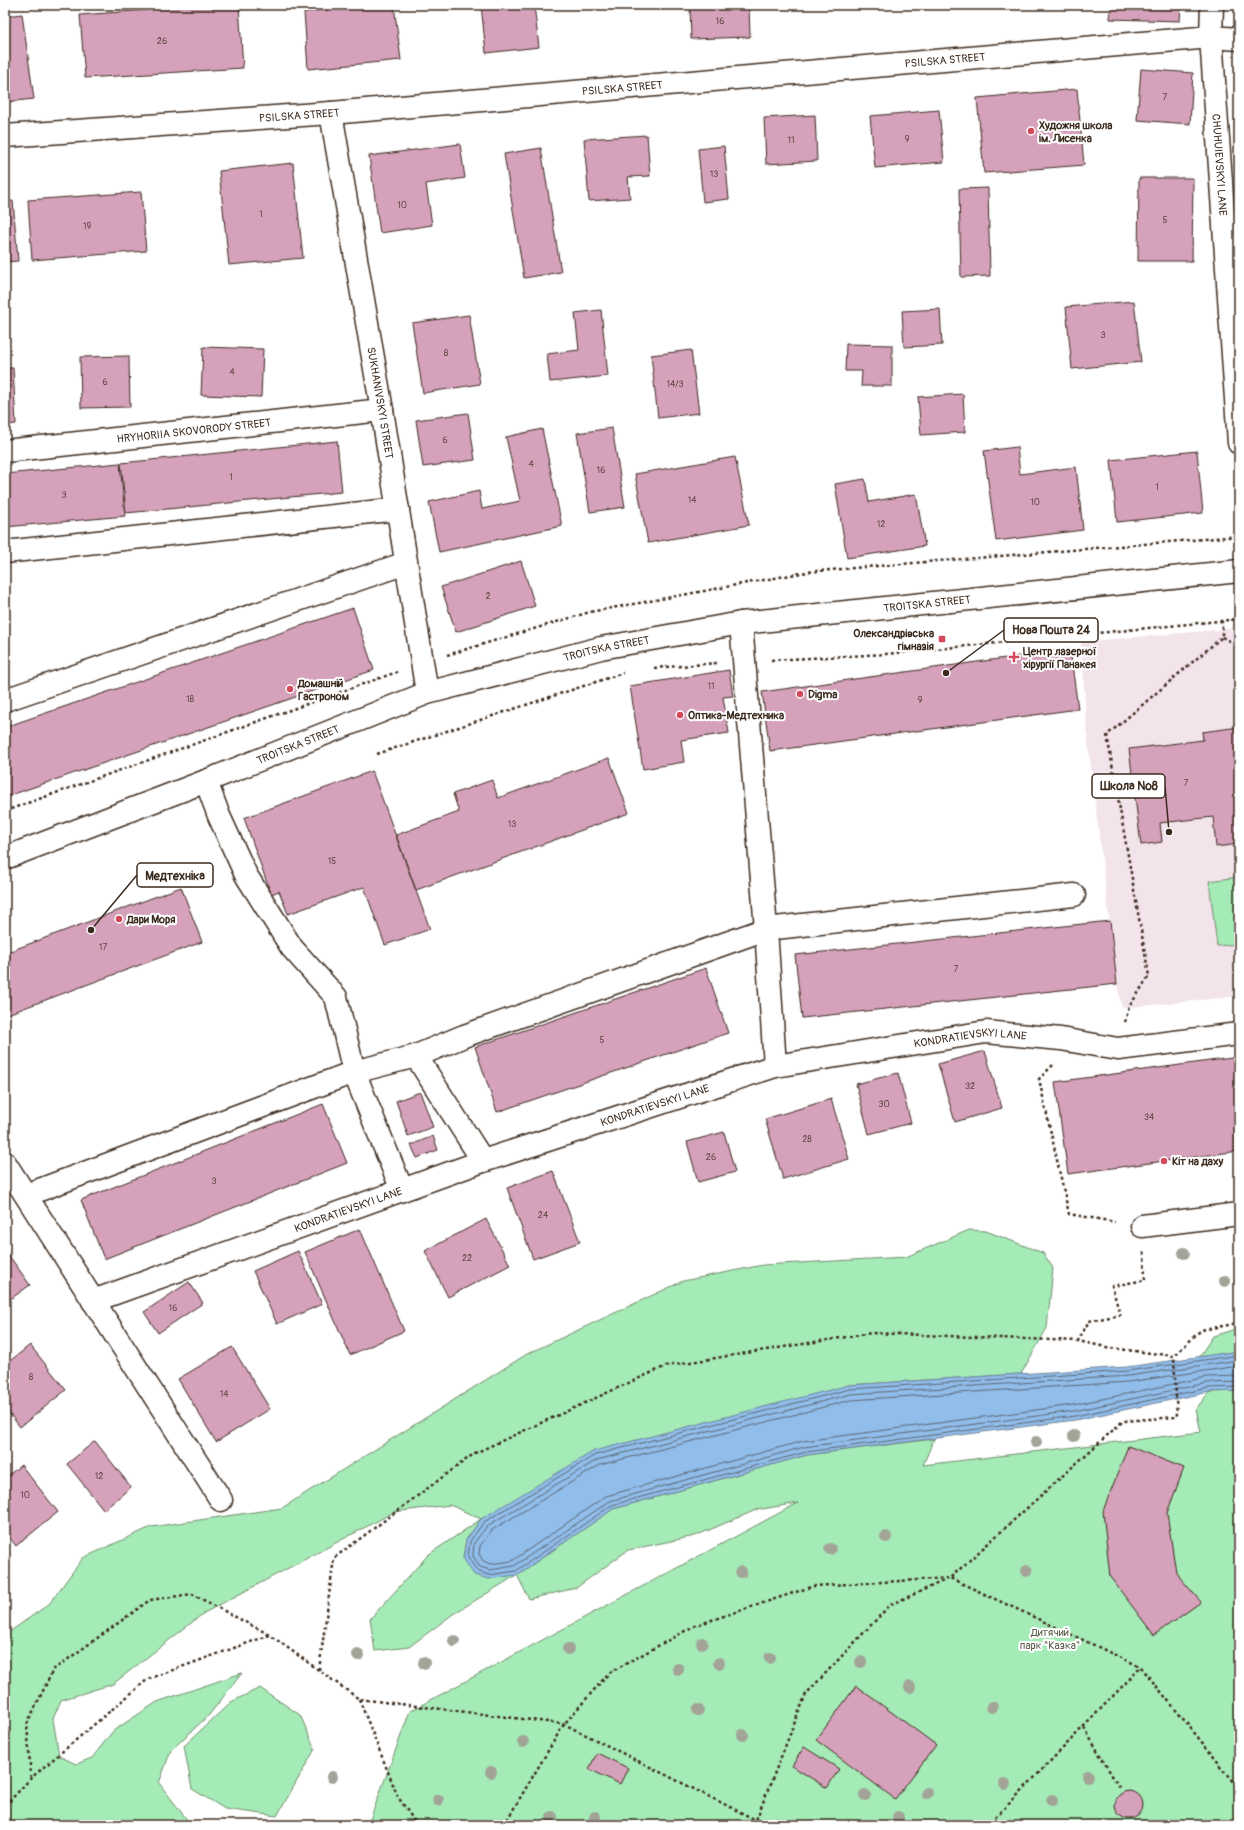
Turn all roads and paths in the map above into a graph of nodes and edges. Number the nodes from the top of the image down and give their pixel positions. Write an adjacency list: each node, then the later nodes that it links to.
1 (1212, 5): 2 (street, CHUHUIEVSKYI LANE)
2 (1211, 37): 3 (street, PSILSKA STREET); 4 (street, PSILSKA STREET); 7 (street, CHUHUIEVSKYI LANE)
3 (1239, 38)
4 (331, 113): 5 (street, PSILSKA STREET); 6 (street, SUKHANIVSKYI STREET)
5 (5, 136)
6 (382, 410): 8 (street, HRYHORIIA SKOVORODY STREET); 9 (street, SUKHANIVSKYI STREET)
7 (1239, 443)
8 (5, 451)
9 (398, 509): 10 (street); 11 (street, SUKHANIVSKYI STREET)
10 (5, 552)
11 (406, 563): 21 (street, SUKHANIVSKYI STREET); 22 (street)
12 (1239, 571): 15 (street, TROITSKA STREET)
13 (1239, 619): 14 (path)
14 (1222, 621): 16 (path); 18 (path)
15 (741, 623): 18 (street); 21 (street, TROITSKA STREET)
16 (1222, 637): 17 (path); 30 (path)
17 (1239, 646)
18 (745, 661): 19 (path); 27 (street)
19 (651, 668)
20 (628, 672): 23 (path)
21 (427, 693): 24 (street, TROITSKA STREET)
22 (5, 700)
23 (376, 754)
24 (206, 781): 25 (street, TROITSKA STREET); 33 (street)
25 (5, 858)
26 (1074, 895): 27 (street)
27 (766, 929): 31 (street); 32 (street)
28 (1239, 1034): 30 (street, KONDRATIEVSKYI LANE)
29 (1061, 1039): 30 (street, KONDRATIEVSKYI LANE); 32 (street, KONDRATIEVSKYI LANE); 39 (path)
30 (1118, 1049)
31 (416, 1056): 33 (street); 34 (street)
32 (775, 1066): 34 (street, KONDRATIEVSKYI LANE)
33 (354, 1072): 36 (street); 37 (street)
34 (482, 1161): 36 (street, KONDRATIEVSKYI LANE)
35 (5, 1163): 37 (street)
36 (402, 1190): 41 (street, KONDRATIEVSKYI LANE)
37 (26, 1195): 41 (street)
38 (1239, 1214): 39 (street)
39 (1142, 1226)
40 (1145, 1280): 43 (path)
41 (93, 1301): 45 (street)
42 (1239, 1323): 44 (path)
43 (1078, 1340): 44 (path); 49 (path)
44 (1174, 1356): 46 (path)
45 (220, 1500)
46 (950, 1578): 48 (path); 51 (path); 57 (path)
47 (270, 1635): 49 (path); 53 (path); 53 (path)
48 (1142, 1667): 52 (path); 54 (path)
49 (318, 1670): 50 (path)
50 (359, 1699): 51 (path); 58 (path)
51 (564, 1724): 57 (path); 59 (path)
52 (1084, 1728): 55 (path); 61 (path)
53 (31, 1778): 56 (path)
54 (1239, 1788)
55 (1120, 1789)
56 (5, 1806)
57 (756, 1820): 60 (path)
58 (418, 1825)
59 (504, 1825)
60 (766, 1825)
61 (986, 1825)

